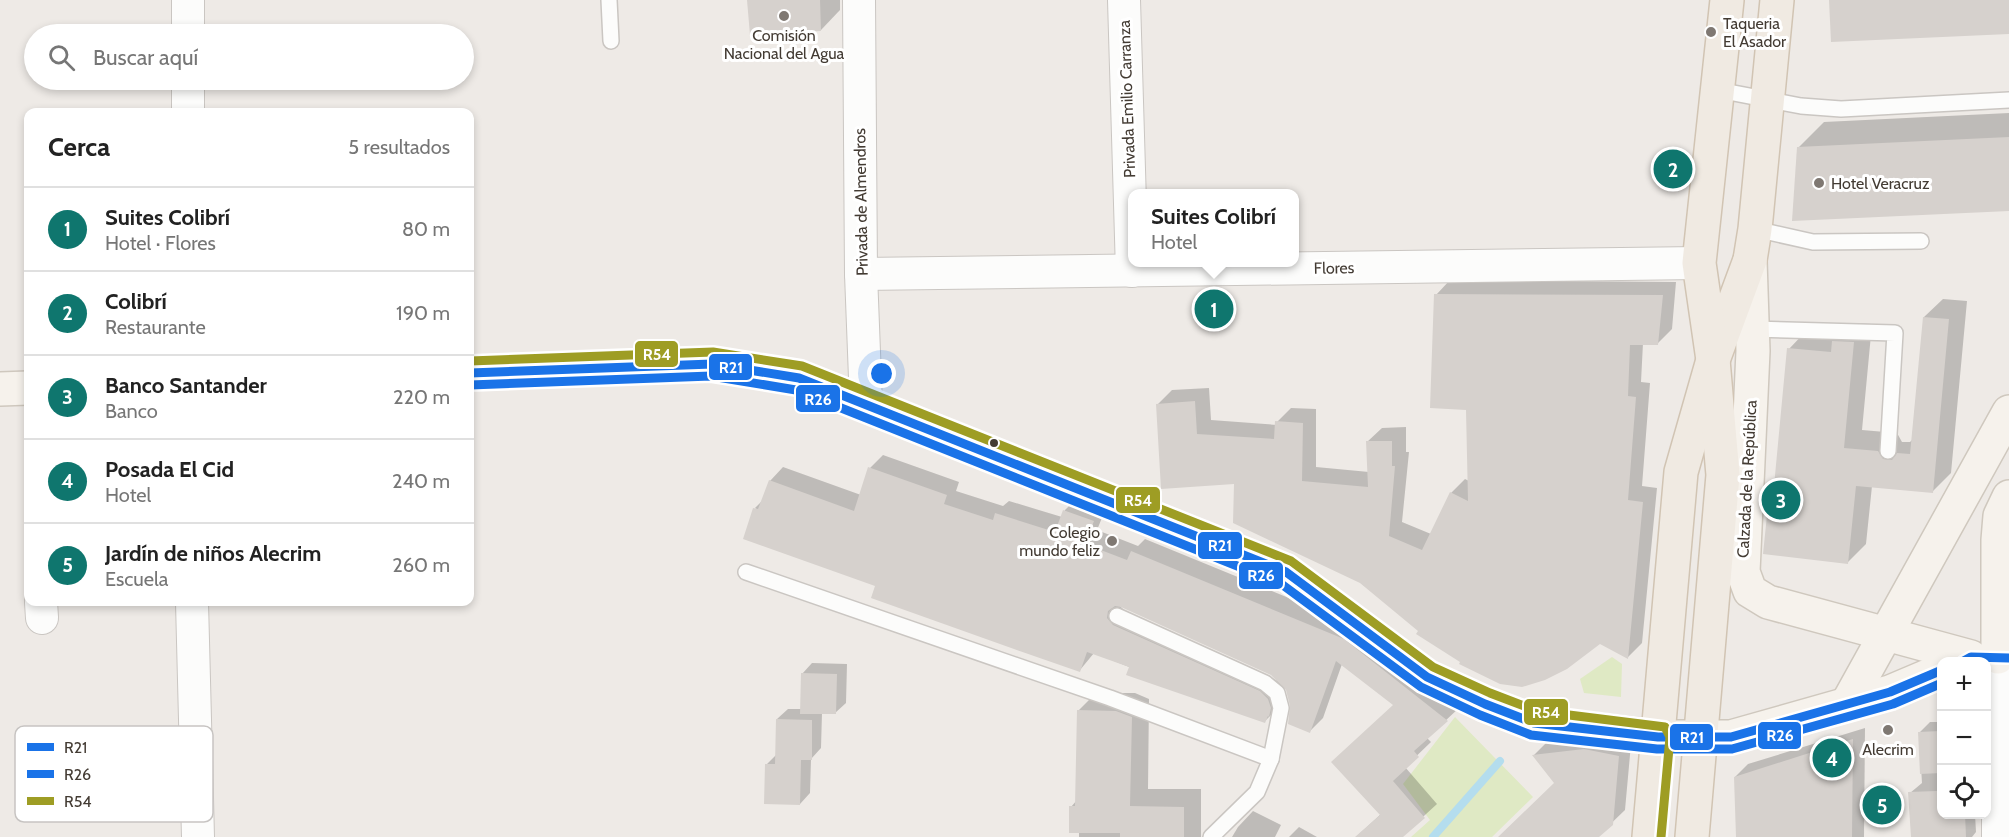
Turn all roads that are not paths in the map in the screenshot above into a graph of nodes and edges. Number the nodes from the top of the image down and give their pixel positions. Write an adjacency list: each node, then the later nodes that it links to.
1 (188, 0): 7 (street)
2 (609, 0): 8 (lane)
3 (859, 0): 20 (street, Privada de Almendros)
4 (1124, 0): 14 (street, Privada Emilio Carranza)
5 (1727, 0): 10 (main road)
6 (1777, 0): 11 (main road)
7 (188, 24)
8 (611, 41)
9 (188, 90): 13 (street)
10 (1718, 90): 11 (lane); 17 (main road)
11 (1767, 100): 12 (lane); 16 (main road)
12 (2009, 100)
13 (188, 108)
14 (1130, 189)
15 (1920, 241): 16 (lane)
16 (1753, 244): 21 (main road, Calzada de la República); 22 (main road)
17 (1699, 263): 19 (street, Flores); 22 (main road)
18 (1132, 267): 19 (street, Privada Emilio Carranza)
19 (1132, 271): 20 (street, Flores)
20 (861, 274): 26 (street, Privada de Almendros)
21 (1752, 329): 28 (lane); 33 (main road, Calzada de la República)
22 (1713, 360): 40 (main road); 41 (main road)
23 (474, 372): 26 (main road)
24 (24, 388): 25 (main road)
25 (0, 389)
26 (866, 404): 40 (main road)
27 (2009, 412): 33 (main road)
28 (1888, 451)
29 (2009, 497): 35 (main road)
30 (746, 572): 42 (lane)
31 (192, 606): 39 (street)
32 (1117, 616): 42 (lane)
33 (1886, 634): 34 (main road, Calzada de la República); 37 (main road)
34 (1963, 657)
35 (1977, 657)
36 (1937, 675): 37 (main road)
37 (1847, 704): 41 (main road)
38 (1982, 711): 48 (street)
39 (195, 726)
40 (1658, 736): 41 (main road); 46 (main road)
41 (1700, 737): 47 (main road)
42 (1271, 759): 45 (lane)
43 (198, 822): 44 (street)
44 (198, 837)
45 (1211, 837)
46 (1649, 837)
47 (1692, 837)
48 (1998, 837)

